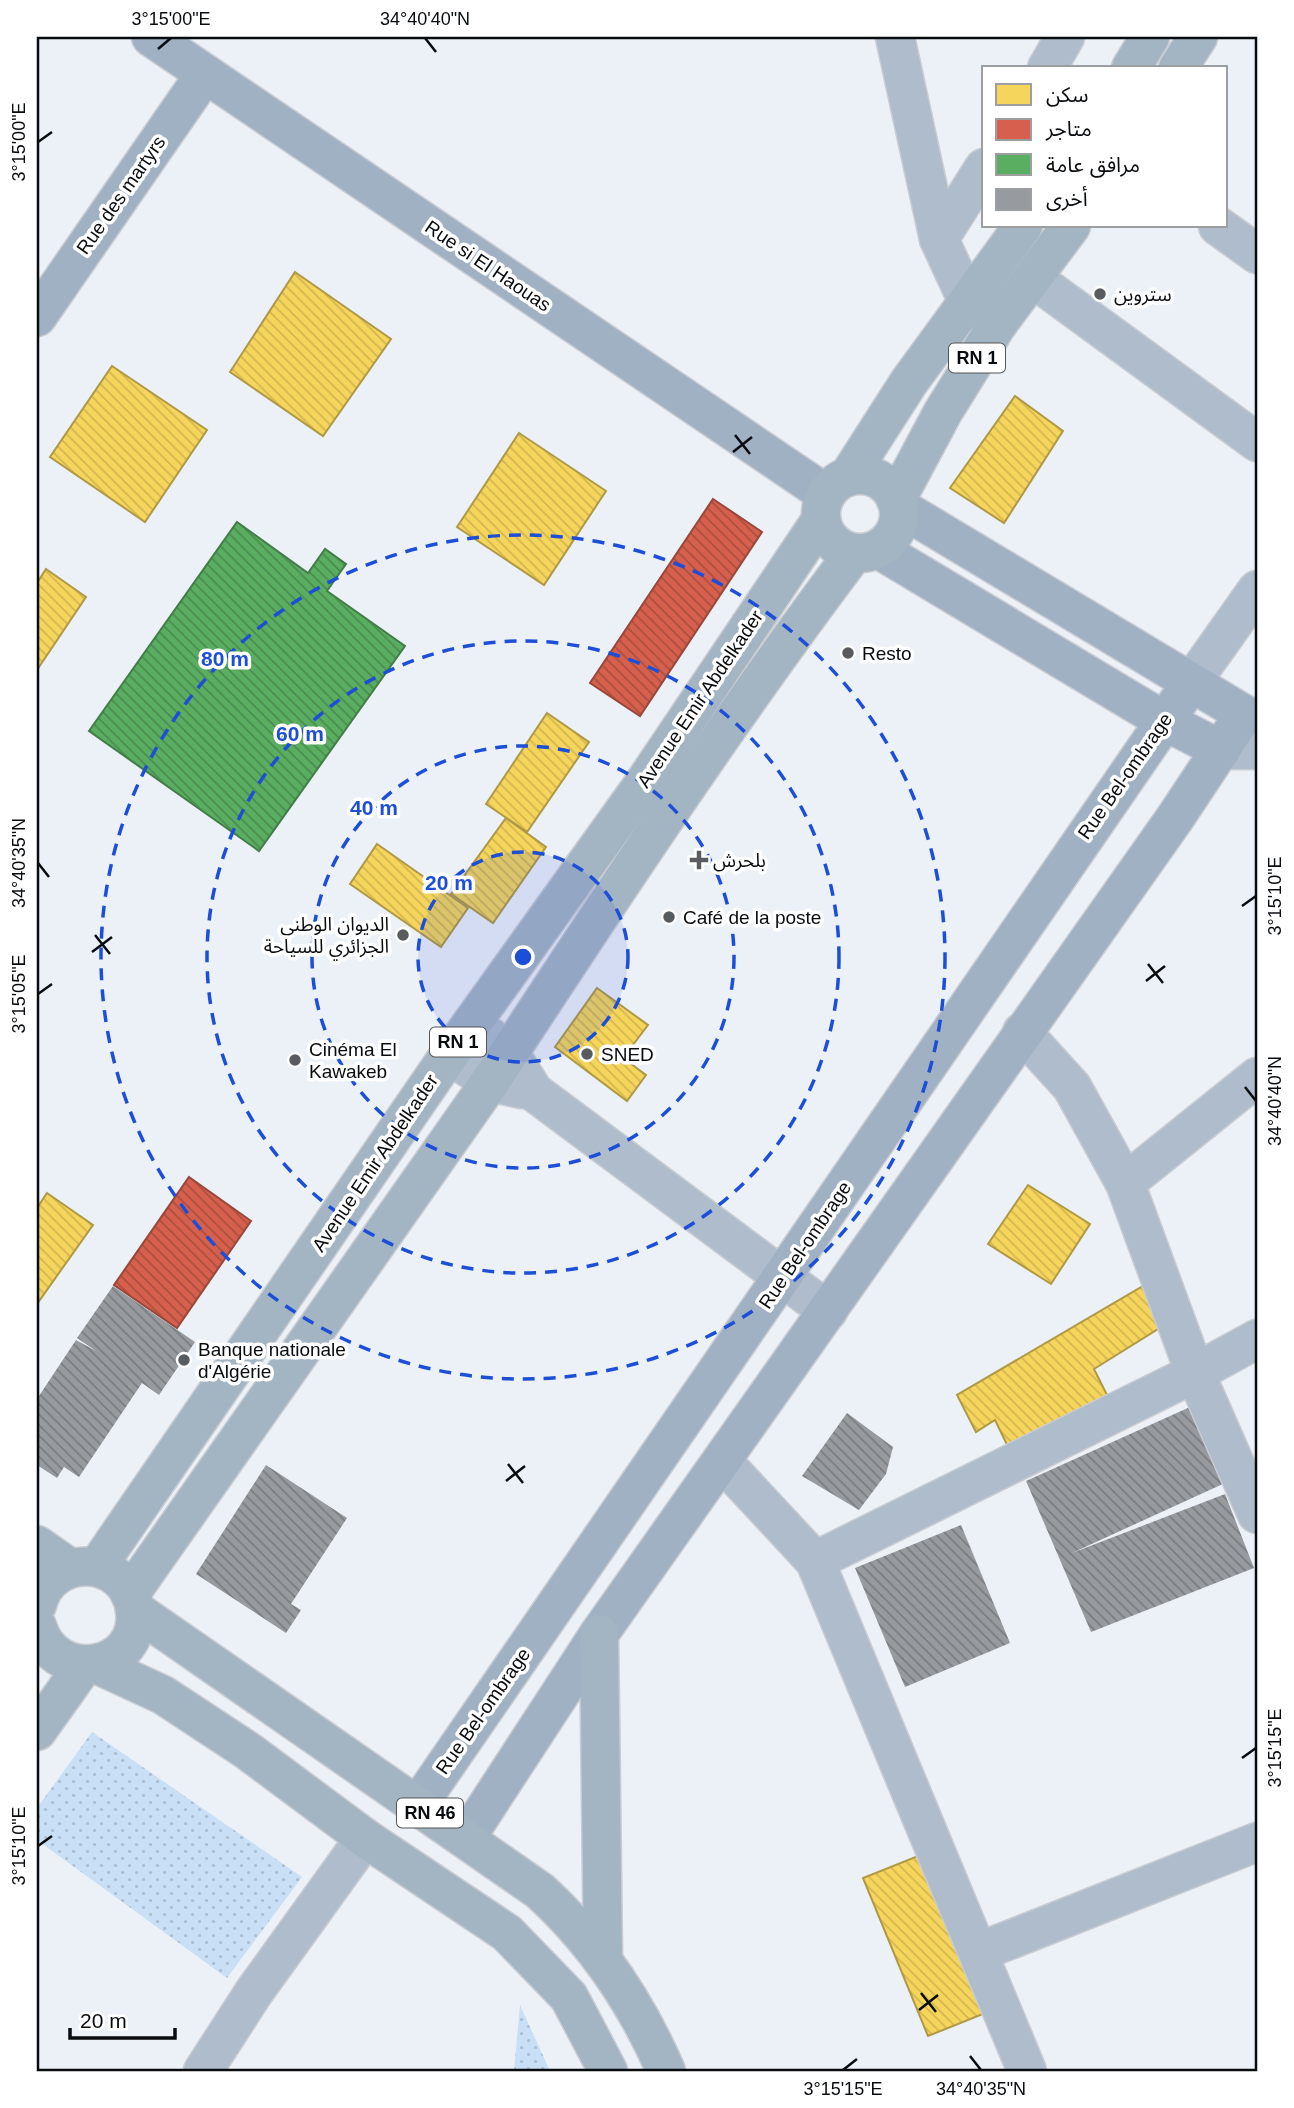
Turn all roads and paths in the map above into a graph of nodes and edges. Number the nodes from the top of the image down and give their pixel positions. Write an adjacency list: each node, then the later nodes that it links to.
1 (152, 37): 9 (street, Rue si El Haouas)
2 (895, 37): 14 (street)
3 (1065, 37): 6 (street)
4 (1150, 37): 7 (main road)
5 (1198, 37): 8 (main road)
6 (1048, 66)
7 (1132, 66)
8 (1179, 66)
9 (205, 74): 18 (street, Rue des martyrs); 21 (street, Rue si El Haouas)
10 (982, 171): 14 (street)
11 (1022, 228): 17 (main road, Avenue Emir Abdelkader / RN 1)
12 (1070, 228): 16 (main road, RN 1)
13 (1221, 228): 15 (street)
14 (939, 239): 17 (street)
15 (1257, 254)
16 (1034, 279): 19 (main road, RN 1); 20 (street)
17 (968, 302): 19 (street); 21 (main road, Avenue Emir Abdelkader / RN 1)
18 (37, 317)
19 (997, 325): 22 (main road, RN 1)
20 (1257, 442)
21 (832, 497): 22 (main road); 23 (main road); 29 (main road, Avenue Emir Abdelkader / RN 1)
22 (897, 504): 23 (main road); 25 (street)
23 (866, 551): 27 (street); 32 (main road, Avenue Emir Abdelkader / RN 1)
24 (1257, 590): 25 (street)
25 (1191, 683): 26 (street); 27 (street, Rue Bel-ombrage)
26 (1253, 713): 28 (street)
27 (1163, 720): 28 (street); 35 (street, Rue Bel-ombrage)
28 (1239, 750): 30 (street)
29 (472, 1023): 31 (main road, Avenue Emir Abdelkader / RN 1); 32 (street)
30 (1022, 1032): 34 (street); 36 (street)
31 (449, 1055): 32 (street); 43 (main road, Avenue Emir Abdelkader / RN 1)
32 (499, 1067): 35 (street); 44 (main road, Avenue Emir Abdelkader / RN 1)
33 (1257, 1077): 34 (street)
34 (1125, 1183): 38 (street)
35 (782, 1279): 36 (street); 49 (street, Rue Bel-ombrage)
36 (828, 1311): 39 (street)
37 (1257, 1339): 38 (street)
38 (1195, 1373): 40 (street); 42 (street)
39 (722, 1461): 42 (street); 46 (street)
40 (1257, 1514)
41 (37, 1545): 43 (main road)
42 (815, 1561): 53 (street)
43 (84, 1567): 44 (main road); 45 (main road)
44 (133, 1602): 47 (main road); 49 (main road, RN 46)
45 (37, 1627): 47 (main road)
46 (599, 1634): 51 (street); 54 (main road)
47 (90, 1665): 48 (main road); 50 (main road, RN 46)
48 (37, 1731)
49 (418, 1805): 51 (main road, RN 46)
50 (365, 1838): 55 (street); 56 (main road, RN 46)
51 (466, 1838): 54 (main road, RN 46)
52 (1257, 1842): 53 (street)
53 (979, 1952): 58 (street)
54 (603, 1958): 57 (main road, RN 46)
55 (202, 2071)
56 (608, 2071)
57 (666, 2071)
58 (1027, 2071)

